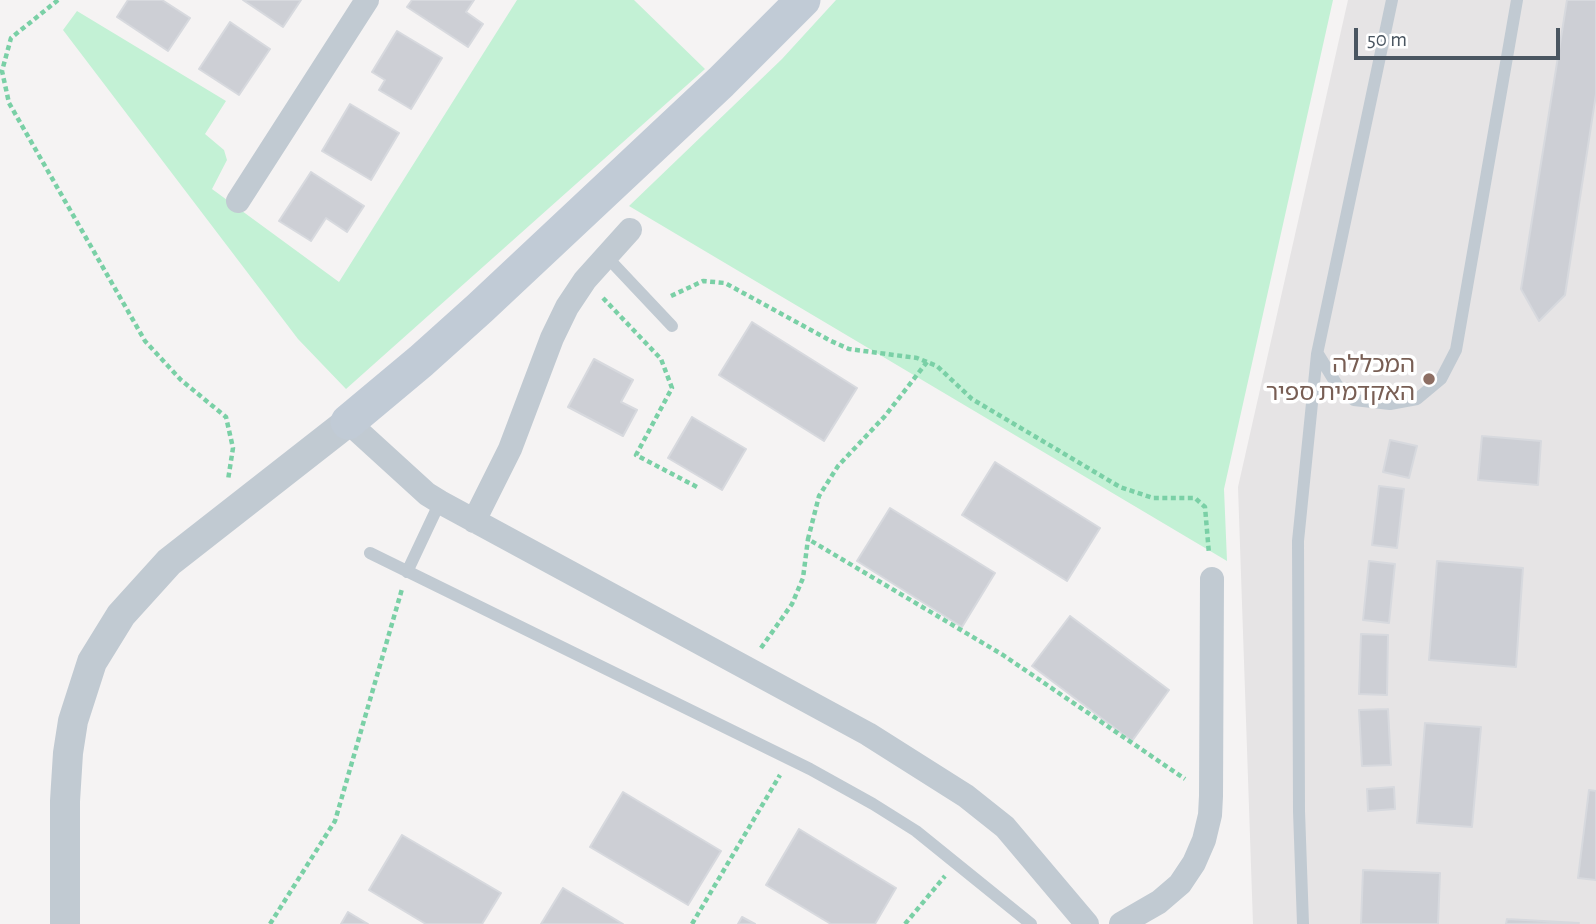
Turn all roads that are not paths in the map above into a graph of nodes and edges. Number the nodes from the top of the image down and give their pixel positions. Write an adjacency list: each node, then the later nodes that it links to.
1 (367, 0): 5 (street)
2 (803, 0): 10 (main road)
3 (1392, 0): 9 (lane)
4 (1517, 0): 9 (lane)
5 (238, 201)
6 (631, 230): 7 (street)
7 (606, 256): 8 (lane); 12 (street)
8 (672, 326)
9 (1317, 354): 20 (lane)
10 (348, 422): 11 (street); 16 (street)
11 (440, 502): 12 (street); 14 (lane)
12 (474, 521): 18 (street)
13 (370, 554): 14 (lane)
14 (407, 572): 17 (lane)
15 (1212, 579): 19 (street)
16 (65, 924)
17 (1031, 924)
18 (1087, 924)
19 (1121, 924)
20 (1303, 924)

